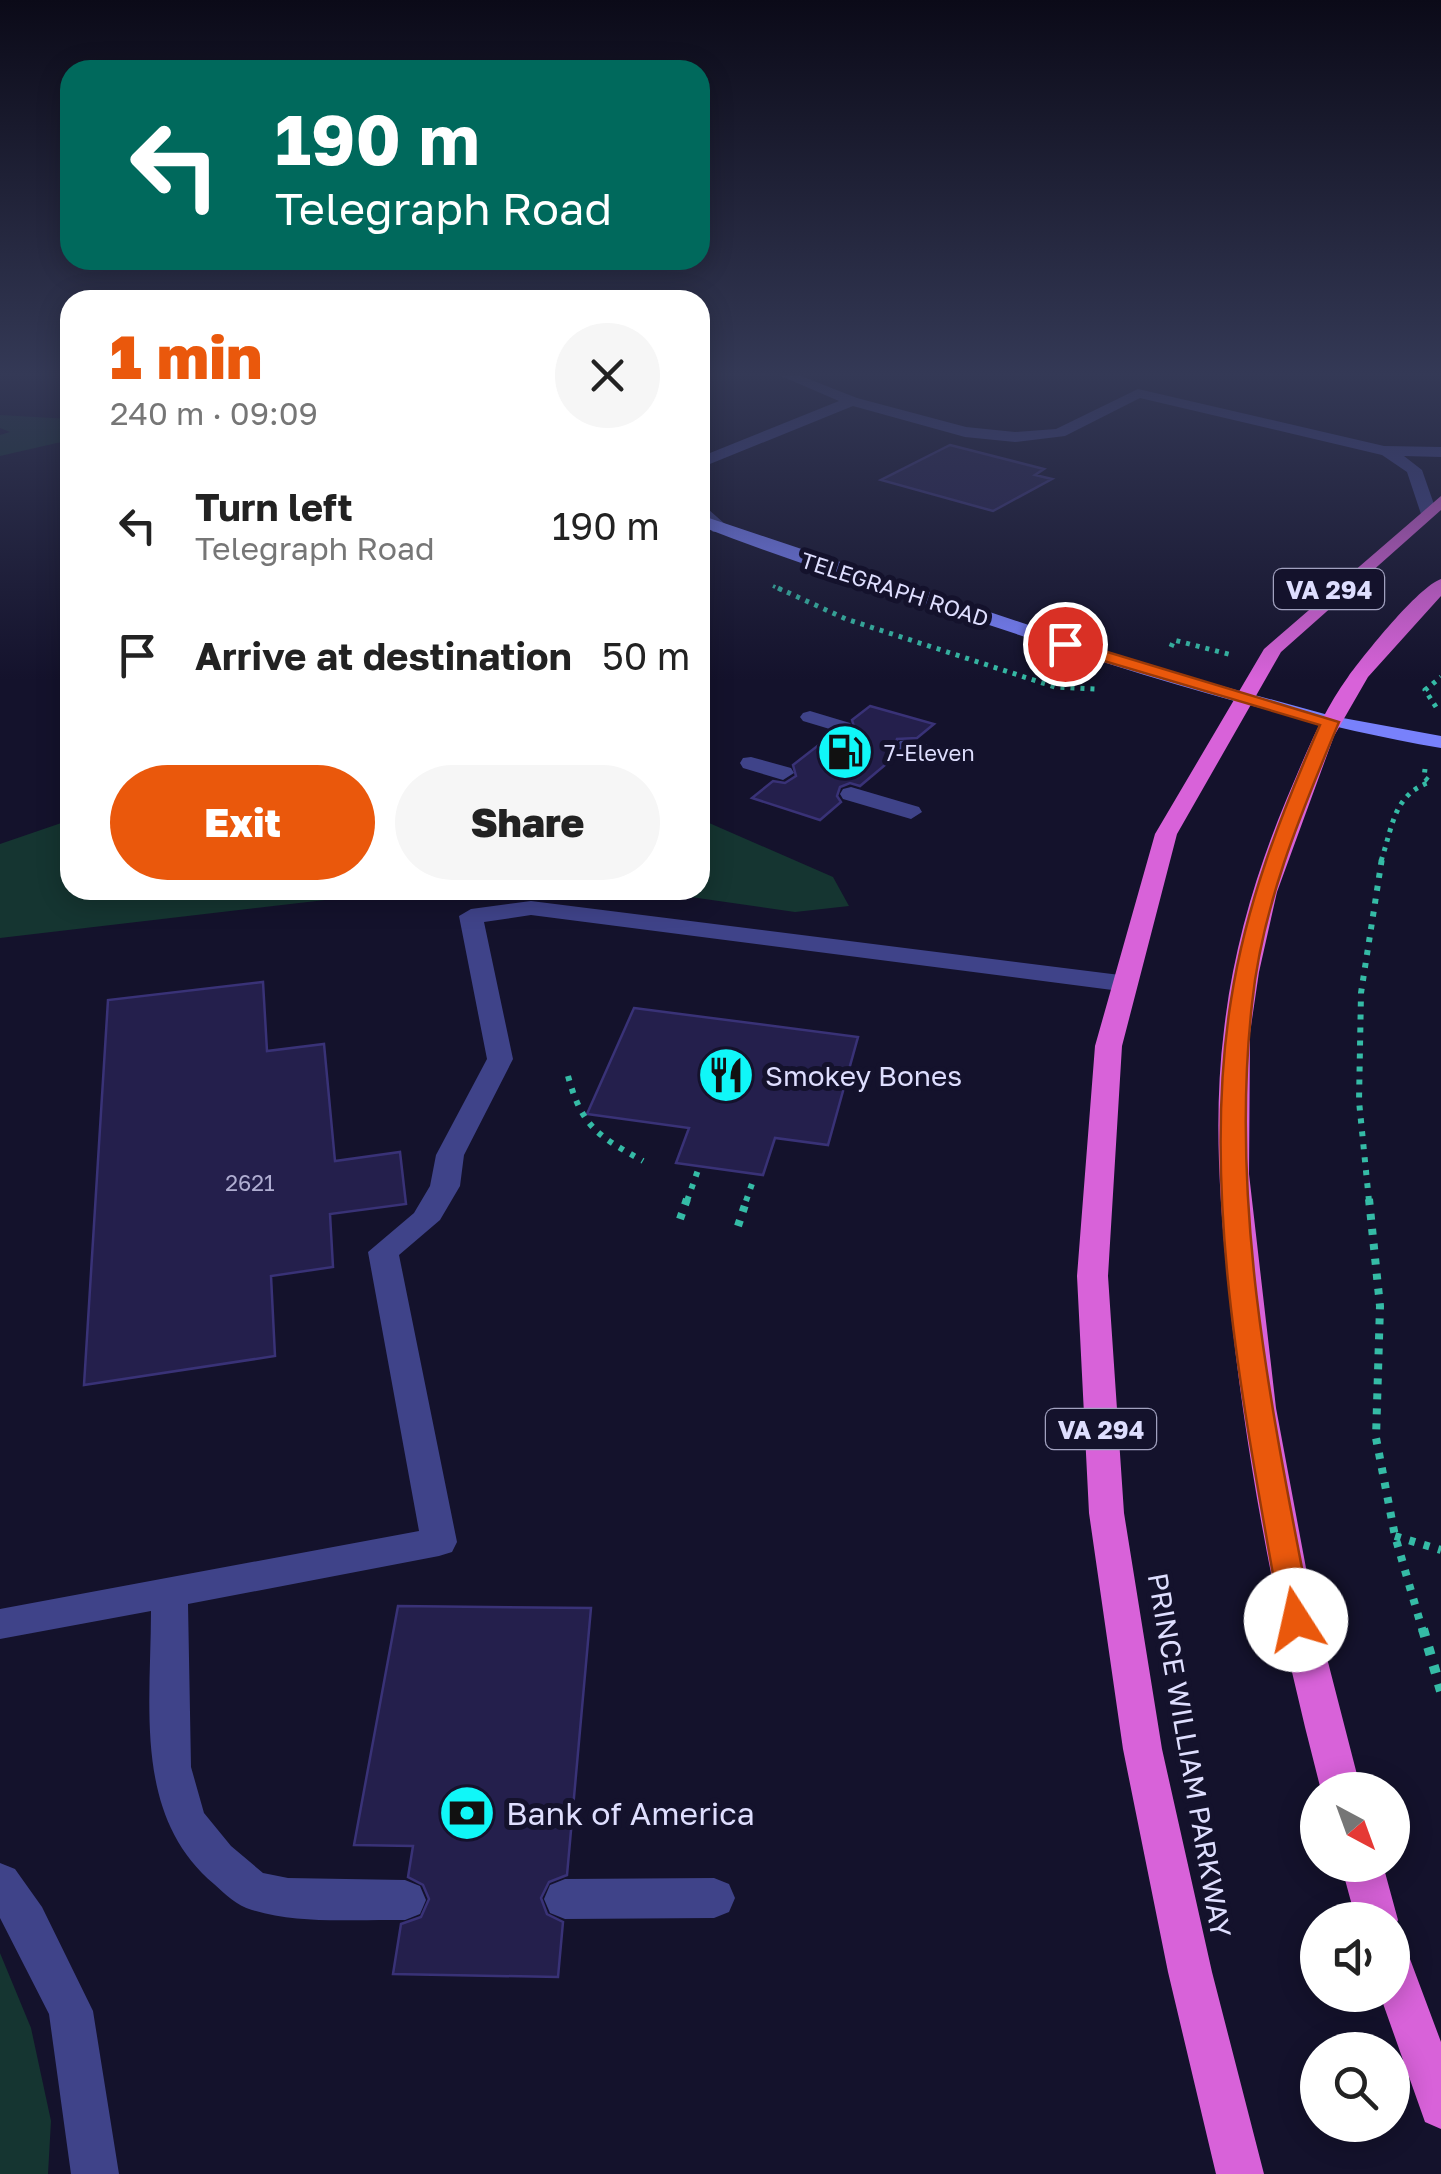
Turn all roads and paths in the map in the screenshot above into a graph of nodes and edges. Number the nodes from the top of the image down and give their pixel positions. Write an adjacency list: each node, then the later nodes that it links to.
1 (1418, 477): 2 (lane)
2 (1434, 505): 8 (highway, PRINCE WILLIAM PARKWAY / VA 294)
3 (710, 524): 8 (main road, TELEGRAPH ROAD)
4 (1441, 585): 11 (highway, VA 294)
5 (786, 592): 7 (path)
6 (1441, 677): 9 (path)
7 (1105, 687)
8 (1237, 698): 11 (main road, TELEGRAPH ROAD); 21 (highway, PRINCE WILLIAM PARKWAY / VA 294)
9 (1426, 708)
10 (810, 717): 12 (lane)
11 (1330, 722): 13 (main road, TELEGRAPH ROAD); 33 (highway, VA 294)
12 (844, 727)
13 (1441, 742)
14 (908, 746): 15 (lane)
15 (939, 755)
16 (751, 763): 17 (lane)
17 (783, 773)
18 (1424, 777): 28 (path)
19 (851, 794): 20 (lane)
20 (912, 812)
21 (1120, 983): 30 (lane); 41 (highway, PRINCE WILLIAM PARKWAY / VA 294)
22 (568, 1076): 23 (path)
23 (642, 1161)
24 (698, 1170): 26 (path)
25 (754, 1178): 27 (path)
26 (680, 1219)
27 (738, 1226)
28 (1395, 1536): 29 (path); 32 (path)
29 (1441, 1550)
30 (168, 1593): 31 (lane); 37 (lane)
31 (0, 1624)
32 (1441, 1692)
33 (1336, 1772)
34 (0, 1883): 40 (lane)
35 (714, 1898): 36 (lane)
36 (565, 1899)
37 (405, 1900)
38 (1408, 2012): 39 (highway)
39 (1441, 2106)
40 (95, 2174)
41 (1240, 2174)

